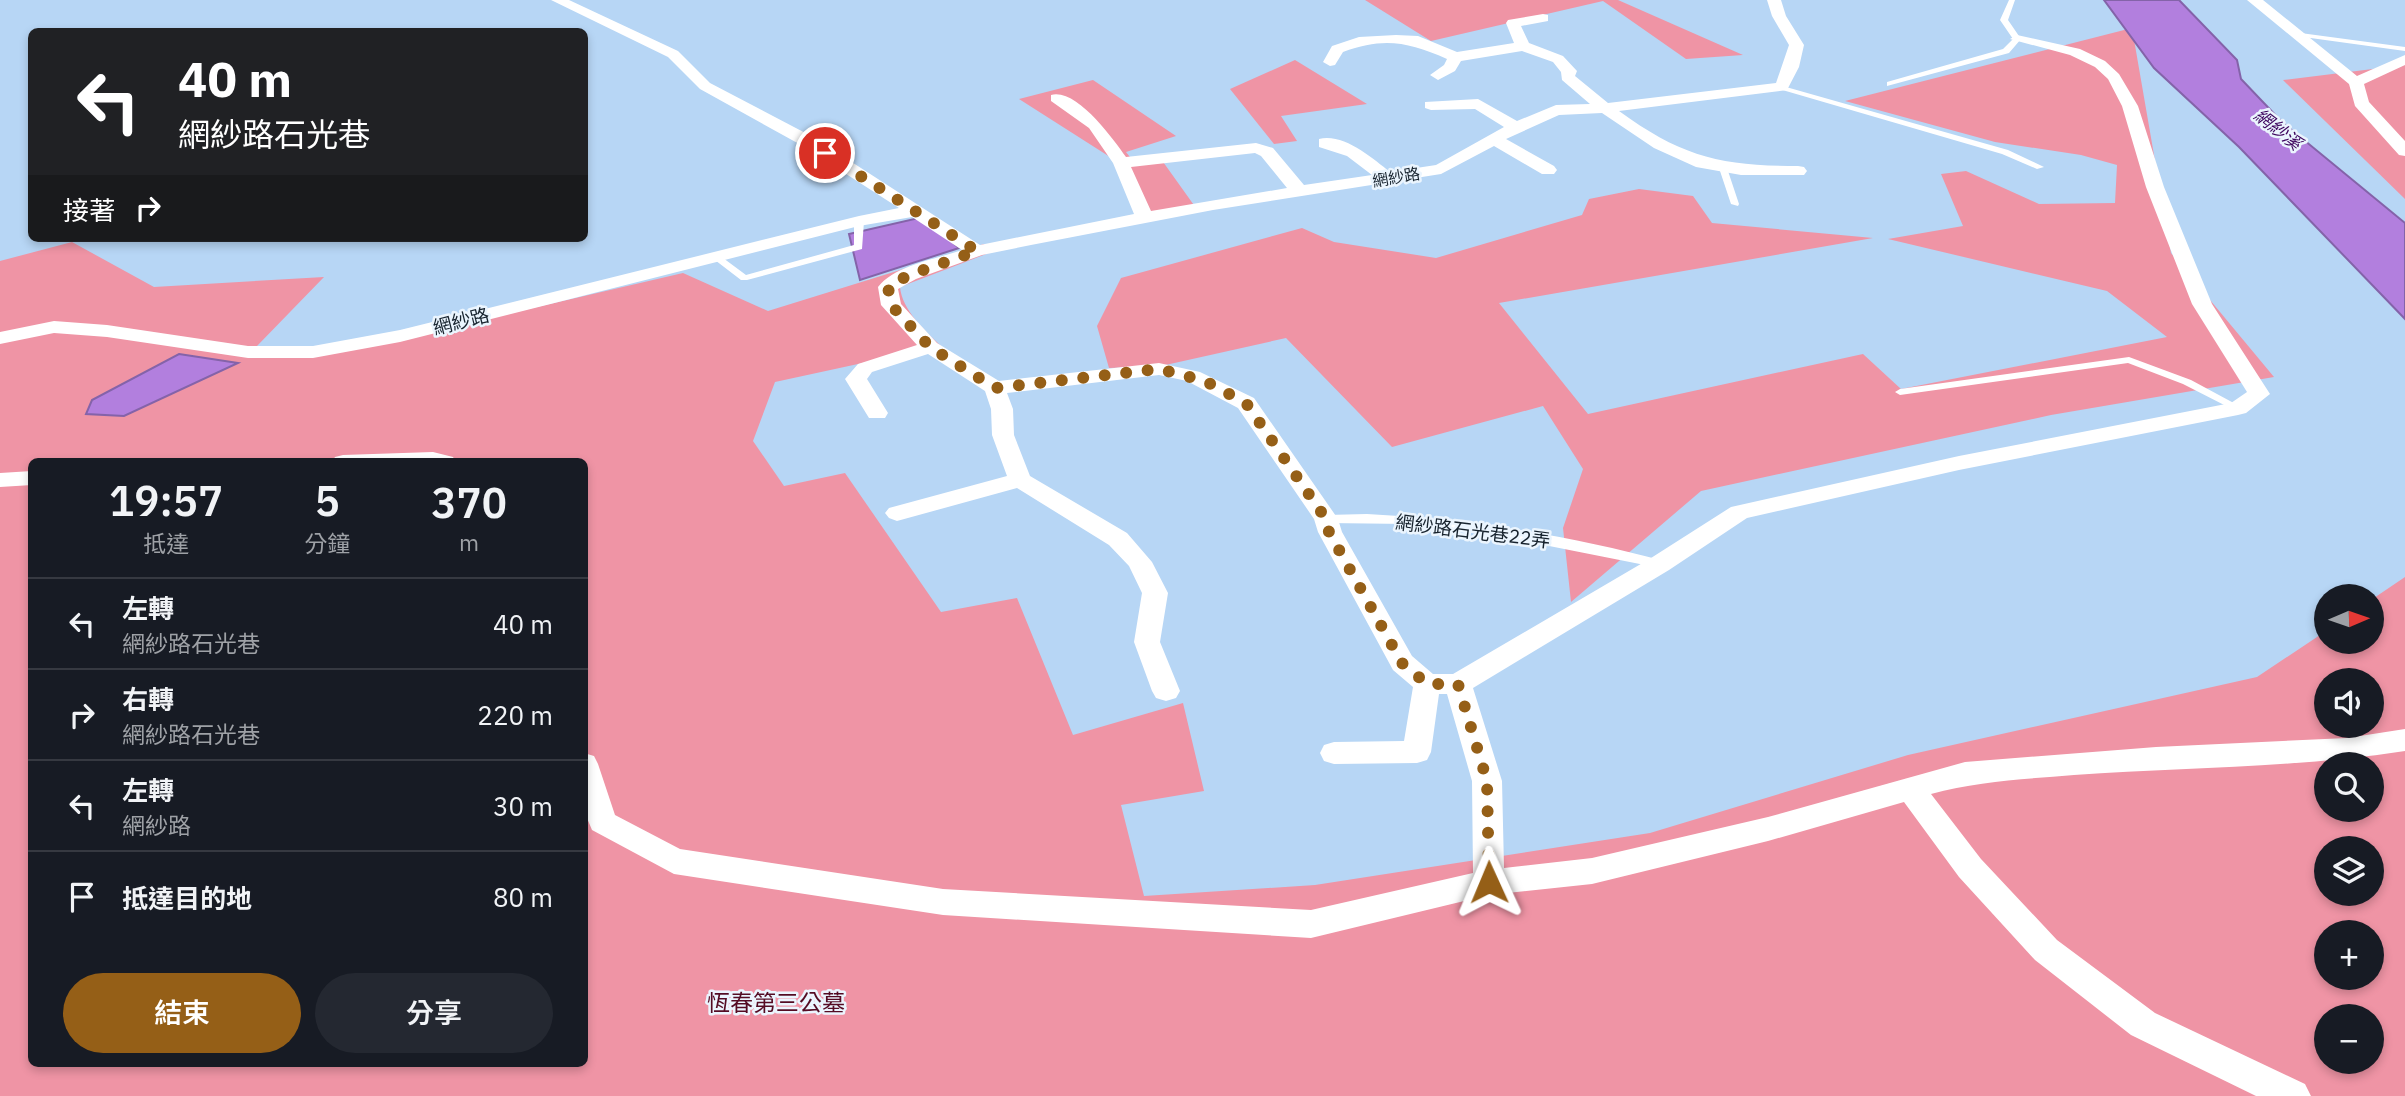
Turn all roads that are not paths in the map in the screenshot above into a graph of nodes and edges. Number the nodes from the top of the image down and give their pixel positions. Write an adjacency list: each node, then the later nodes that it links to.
1 (558, 0): 32 (street)
2 (1774, 0): 16 (street)
3 (2012, 0): 7 (lane)
4 (2254, 0): 6 (street)
5 (1543, 18): 8 (street)
6 (2296, 34): 9 (lane); 14 (street)
7 (2017, 38): 15 (lane); 41 (street)
8 (1523, 46): 10 (street); 19 (street)
9 (2405, 49)
10 (1455, 57): 12 (street); 13 (street)
11 (2405, 59): 14 (street)
12 (1330, 62)
13 (1438, 75)
14 (2356, 82): 23 (street)
15 (1890, 84)
16 (1782, 88): 19 (street, 網紗路); 25 (lane)
17 (1057, 99): 24 (street)
18 (1431, 105): 20 (street)
19 (1603, 108): 20 (street, 網紗路); 26 (street)
20 (1516, 127): 21 (street, 網紗路)
21 (1494, 139): 27 (street); 29 (street, 網紗路)
22 (1325, 144): 29 (street)
23 (2405, 151)
24 (1121, 163): 30 (street); 33 (street)
25 (2040, 167)
26 (1723, 168): 28 (street); 31 (lane)
27 (1548, 170)
28 (1798, 171)
29 (1389, 179): 30 (street, 網紗路)
30 (1300, 192): 33 (street, 網紗路)
31 (1735, 204)
32 (915, 211): 34 (street, 網紗路); 35 (street)
33 (1144, 217): 35 (street, 網紗路)
34 (859, 221): 36 (street, 網紗路); 36 (lane)
35 (977, 251): 38 (street, 網紗路)
36 (716, 257): 37 (street, 網紗路)
37 (0, 338)
38 (930, 347): 39 (street); 42 (street)
39 (995, 388): 45 (street); 47 (street)
40 (1900, 392): 41 (lane)
41 (2238, 408): 48 (street)
42 (877, 413)
43 (28, 478): 44 (street)
44 (0, 480)
45 (1020, 480): 46 (street); 51 (street)
46 (897, 513)
47 (1326, 519): 48 (lane, 網紗路石光巷22弄); 49 (street)
48 (1660, 564): 50 (street)
49 (1427, 684): 50 (street); 53 (street)
50 (1458, 684): 56 (street)
51 (1166, 691)
52 (2405, 740): 55 (street)
53 (1334, 753)
54 (588, 776): 56 (street)
55 (1910, 788): 56 (street); 57 (street)
56 (1489, 882)
57 (2293, 1096)

